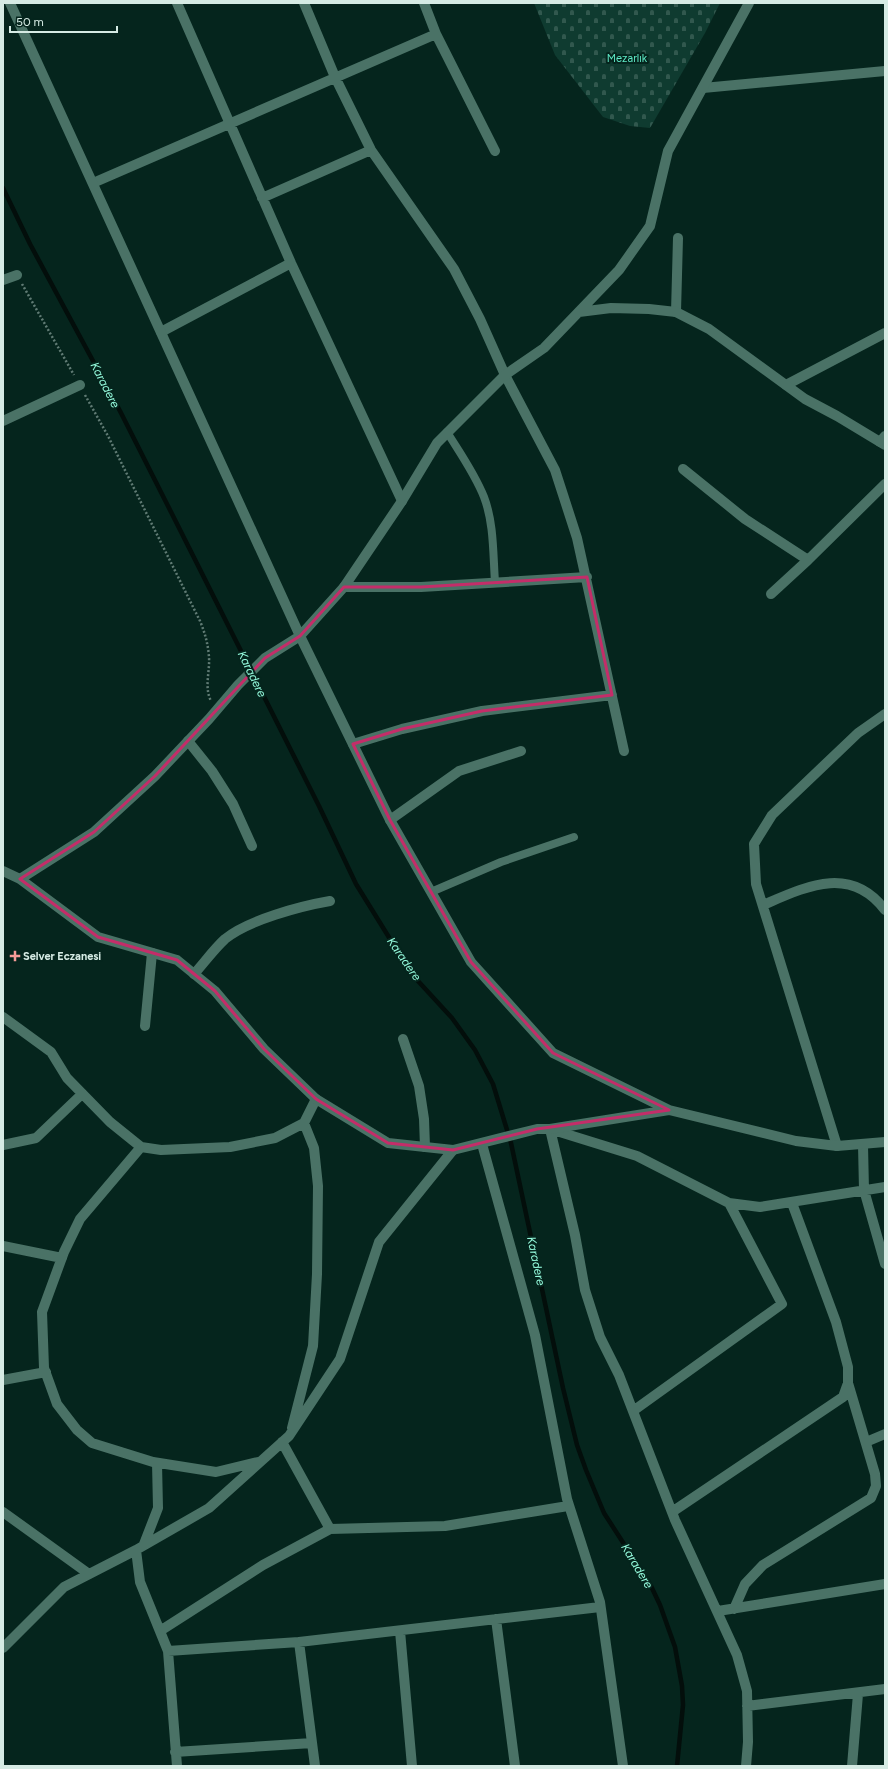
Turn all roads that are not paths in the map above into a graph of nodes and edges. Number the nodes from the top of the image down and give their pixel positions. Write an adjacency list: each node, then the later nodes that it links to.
1 (10, 3): 13 (street)
2 (177, 3): 10 (street)
3 (304, 3): 8 (street)
4 (424, 3): 6 (street)
5 (749, 3): 9 (street)
6 (436, 34): 8 (street); 12 (street)
7 (885, 71): 9 (street)
8 (335, 77): 10 (street); 11 (street)
9 (702, 88): 19 (street)
10 (230, 123): 13 (street); 14 (street)
11 (371, 150): 14 (street); 23 (street)
12 (495, 151)
13 (92, 183): 21 (street)
14 (262, 198): 16 (street)
15 (678, 238): 20 (street)
16 (291, 263): 21 (street); 31 (street)
17 (17, 275): 18 (street)
18 (3, 280)
19 (579, 312): 20 (street); 23 (street)
20 (676, 312): 25 (street)
21 (160, 332): 37 (street)
22 (885, 333): 25 (street)
23 (505, 375): 27 (street); 33 (street)
24 (80, 385): 26 (street)
25 (786, 386): 28 (street)
26 (3, 421)
27 (447, 432): 31 (street); 34 (lane)
28 (883, 441)
29 (683, 469): 32 (street)
30 (885, 484): 32 (street)
31 (402, 501): 35 (street)
32 (808, 560): 36 (street)
33 (587, 577): 34 (street); 38 (street)
34 (495, 582): 35 (street)
35 (344, 587): 37 (street)
36 (771, 594)
37 (300, 636): 40 (street); 41 (street)
38 (612, 696): 41 (street); 43 (street)
39 (885, 714): 51 (street)
40 (188, 741): 46 (street); 48 (street)
41 (353, 744): 44 (street)
42 (521, 751): 44 (street)
43 (624, 751)
44 (390, 820): 49 (street)
45 (574, 837): 49 (lane)
46 (252, 846)
47 (3, 871): 48 (street)
48 (20, 879): 53 (street)
49 (431, 892): 60 (street)
50 (330, 901): 54 (street)
51 (763, 905): 52 (street); 67 (street)
52 (885, 910)
53 (152, 953): 54 (street); 56 (street)
54 (194, 974): 59 (street)
55 (3, 1018): 58 (street)
56 (146, 1026)
57 (403, 1039): 69 (street)
58 (82, 1094): 65 (street); 68 (street)
59 (316, 1098): 61 (street); 69 (street)
60 (669, 1110): 62 (street); 67 (street)
61 (304, 1123): 68 (street); 83 (street)
62 (550, 1129): 64 (street); 73 (street); 81 (street)
63 (885, 1142): 66 (street)
64 (482, 1144): 70 (street); 87 (street)
65 (3, 1145)
66 (863, 1145): 67 (street); 72 (street)
67 (838, 1146)
68 (141, 1147): 76 (street)
69 (425, 1147): 70 (street)
70 (453, 1150): 83 (street)
71 (885, 1187): 72 (street)
72 (864, 1190): 74 (street); 77 (street)
73 (729, 1203): 74 (street); 81 (street)
74 (792, 1203): 80 (street)
75 (3, 1246): 76 (street)
76 (62, 1258): 78 (street)
77 (885, 1264)
78 (46, 1372): 79 (street); 86 (street)
79 (3, 1380)
80 (848, 1383): 84 (street); 89 (street)
81 (633, 1411): 89 (street)
82 (885, 1434): 84 (street)
83 (286, 1439): 85 (street); 90 (street)
84 (866, 1442): 95 (street)
85 (260, 1461): 86 (street); 91 (street)
86 (158, 1463): 91 (street)
87 (568, 1506): 90 (street); 94 (street)
88 (3, 1512): 92 (street)
89 (672, 1512): 96 (street)
90 (330, 1529): 98 (street)
91 (140, 1547): 92 (street); 98 (street)
92 (89, 1574): 101 (street)
93 (885, 1584): 95 (street)
94 (600, 1607): 97 (street); 112 (street)
95 (734, 1609): 96 (street)
96 (718, 1611): 105 (street)
97 (496, 1619): 99 (street); 111 (street)
98 (160, 1631): 102 (street)
99 (400, 1631): 100 (street); 110 (street)
100 (300, 1642): 102 (street); 106 (street)
101 (3, 1648)
102 (168, 1651): 107 (street)
103 (885, 1689): 104 (street)
104 (858, 1694): 105 (street); 114 (street)
105 (747, 1706): 113 (street)
106 (312, 1744): 107 (street); 109 (street)
107 (175, 1752): 108 (street)
108 (176, 1766)
109 (315, 1766)
110 (412, 1766)
111 (515, 1766)
112 (623, 1766)
113 (746, 1766)
114 (852, 1766)

